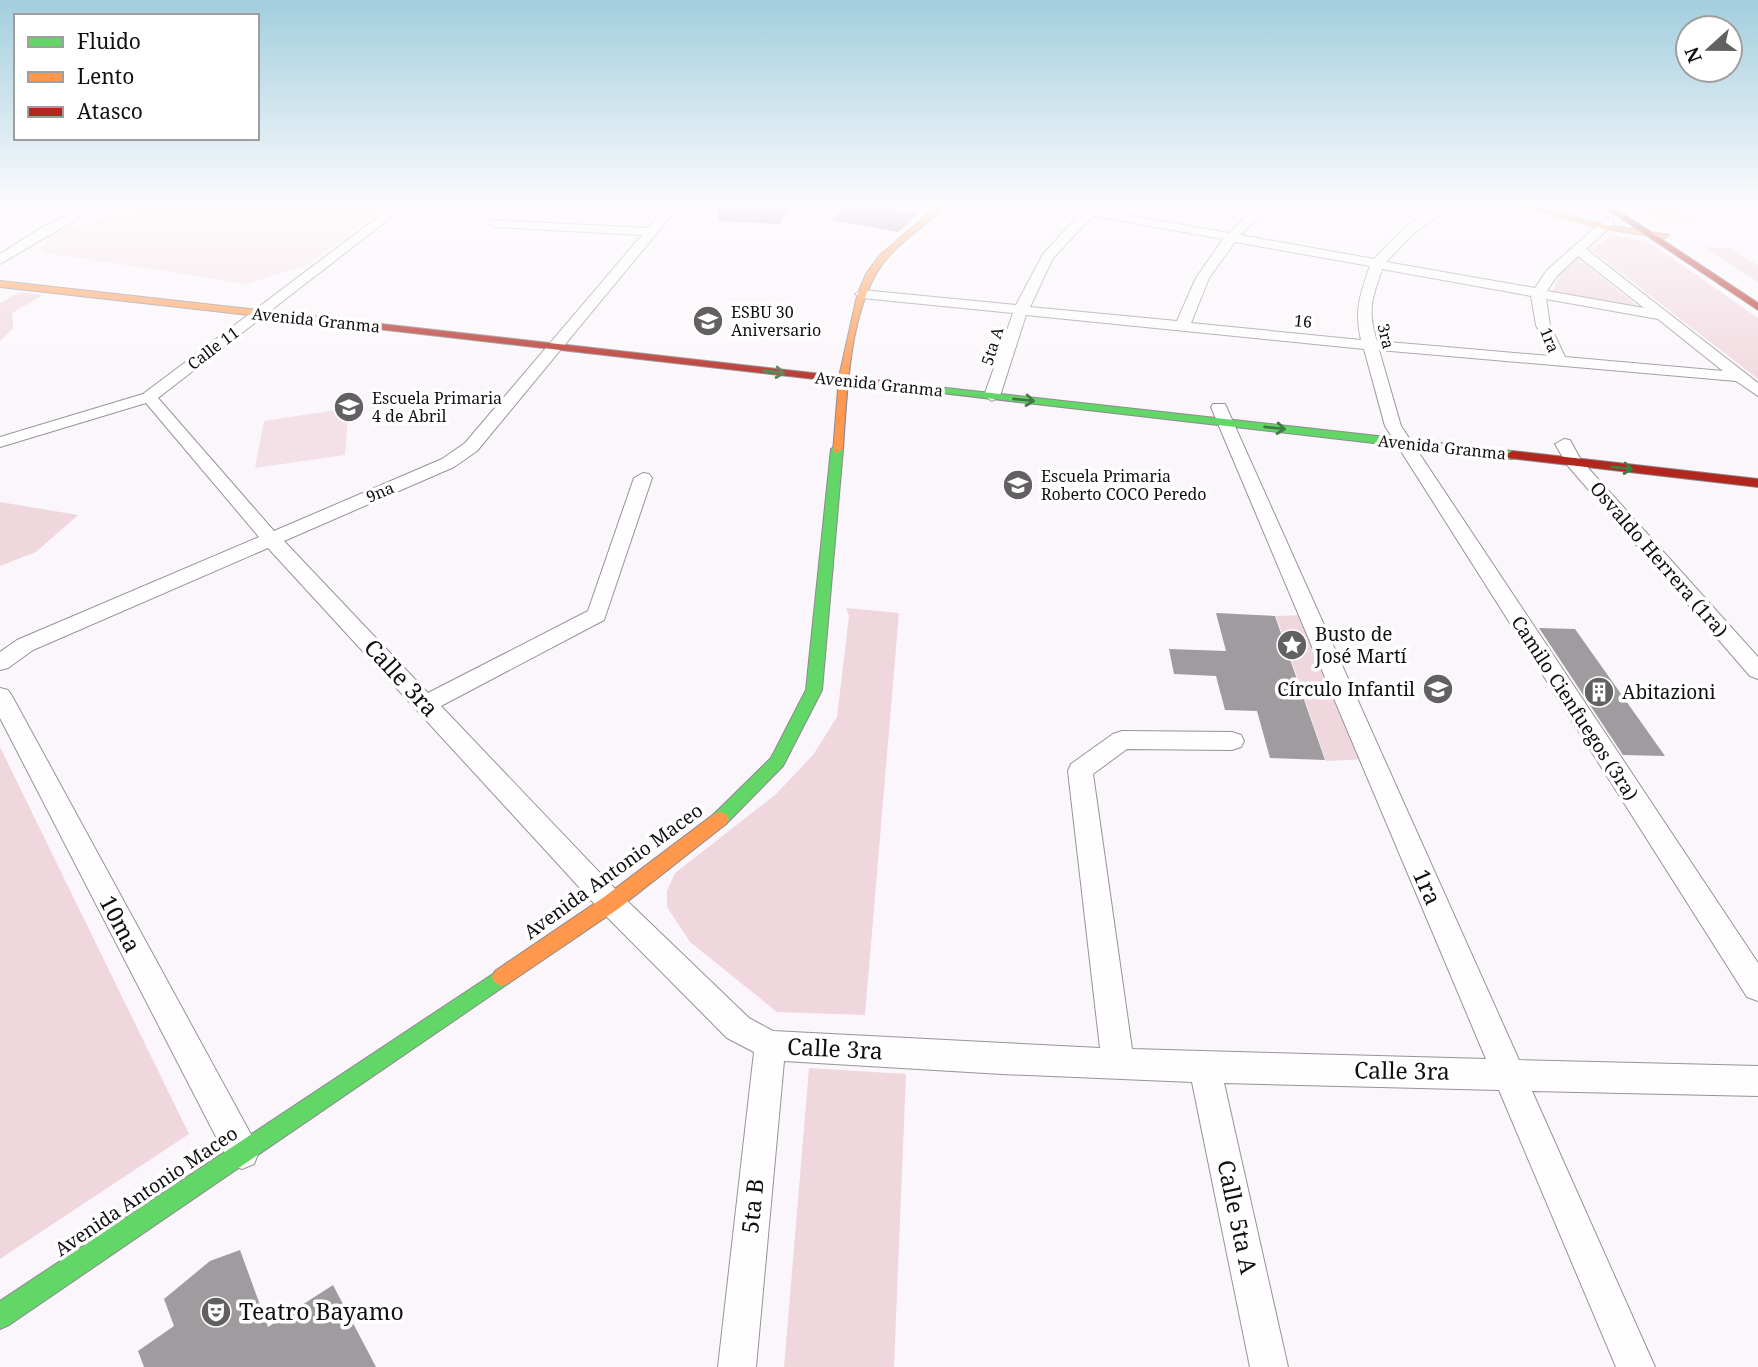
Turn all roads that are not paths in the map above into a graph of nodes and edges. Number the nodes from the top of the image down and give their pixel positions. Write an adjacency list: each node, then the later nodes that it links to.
1 (317, 269): 16 (street, Calle 11)
2 (619, 269): 22 (street, 9na)
3 (875, 269): 13 (main road, Avenida Antonio Maceo)
4 (1041, 269): 18 (street, 5ta A)
5 (1210, 269): 21 (street)
6 (1375, 269): 23 (street, 3ra)
7 (1403, 269): 14 (street)
8 (1557, 269): 14 (street)
9 (1603, 269): 20 (street)
10 (1704, 269): 17 (main road)
11 (1714, 269): 15 (main road)
12 (5, 282): 16 (main road, Avenida Granma); 19 (main road, Avenida Granma)
13 (862, 294): 18 (street, 16); 25 (main road, Avenida Antonio Maceo)
14 (1538, 294): 20 (street); 24 (street, 1ra)
15 (1758, 295)
16 (271, 304): 19 (street, Calle 11); 22 (main road, Avenida Granma)
17 (1758, 307)
18 (1021, 310): 21 (street, 16); 27 (street, 5ta A)
19 (257, 314): 22 (main road, Avenida Granma); 29 (street, Calle 11)
20 (1664, 316): 26 (street)
21 (1183, 327): 23 (street, 16)
22 (560, 342): 25 (main road, Avenida Granma); 37 (street, 9na)
23 (1369, 345): 24 (street, 16); 31 (street, 3ra)
24 (1560, 362): 26 (street, 16)
25 (844, 373): 27 (main road, Avenida Granma); 43 (main road, Avenida Antonio Maceo)
26 (1741, 377): 28 (street)
27 (995, 390): 30 (main road, Avenida Granma)
28 (1758, 391)
29 (149, 397): 32 (street, Calle 11); 37 (street, Calle 3ra)
30 (1222, 415): 31 (main road, Avenida Granma); 48 (street, 1ra)
31 (1397, 434): 34 (main road, Avenida Granma); 44 (street, Camilo Cienfuegos (3ra))
32 (0, 443)
33 (1591, 447): 34 (main road, Avenida Granma)
34 (1569, 453): 36 (main road, Avenida Granma, one-way to 36); 39 (street, Osvaldo Herrera (1ra))
35 (643, 478): 40 (street)
36 (1758, 483)
37 (270, 538): 38 (street, 9na); 40 (street, Calle 3ra)
38 (0, 663)
39 (1758, 671)
40 (425, 704): 43 (street, Calle 3ra)
41 (2, 705): 50 (street, 10ma)
42 (1232, 741): 46 (street)
43 (611, 903): 45 (street, Calle 3ra); 50 (main road, Avenida Antonio Maceo)
44 (1758, 988)
45 (770, 1045): 46 (street, Calle 3ra); 52 (street, 5ta B)
46 (1118, 1064): 47 (street, Calle 3ra)
47 (1205, 1067): 48 (street, Calle 3ra); 53 (street, Calle 5ta A)
48 (1508, 1073): 49 (street, Calle 3ra); 54 (street, 1ra)
49 (1758, 1081)
50 (242, 1152): 51 (main road, Avenida Antonio Maceo)
51 (0, 1316)
52 (737, 1367)
53 (1269, 1367)
54 (1636, 1367)

